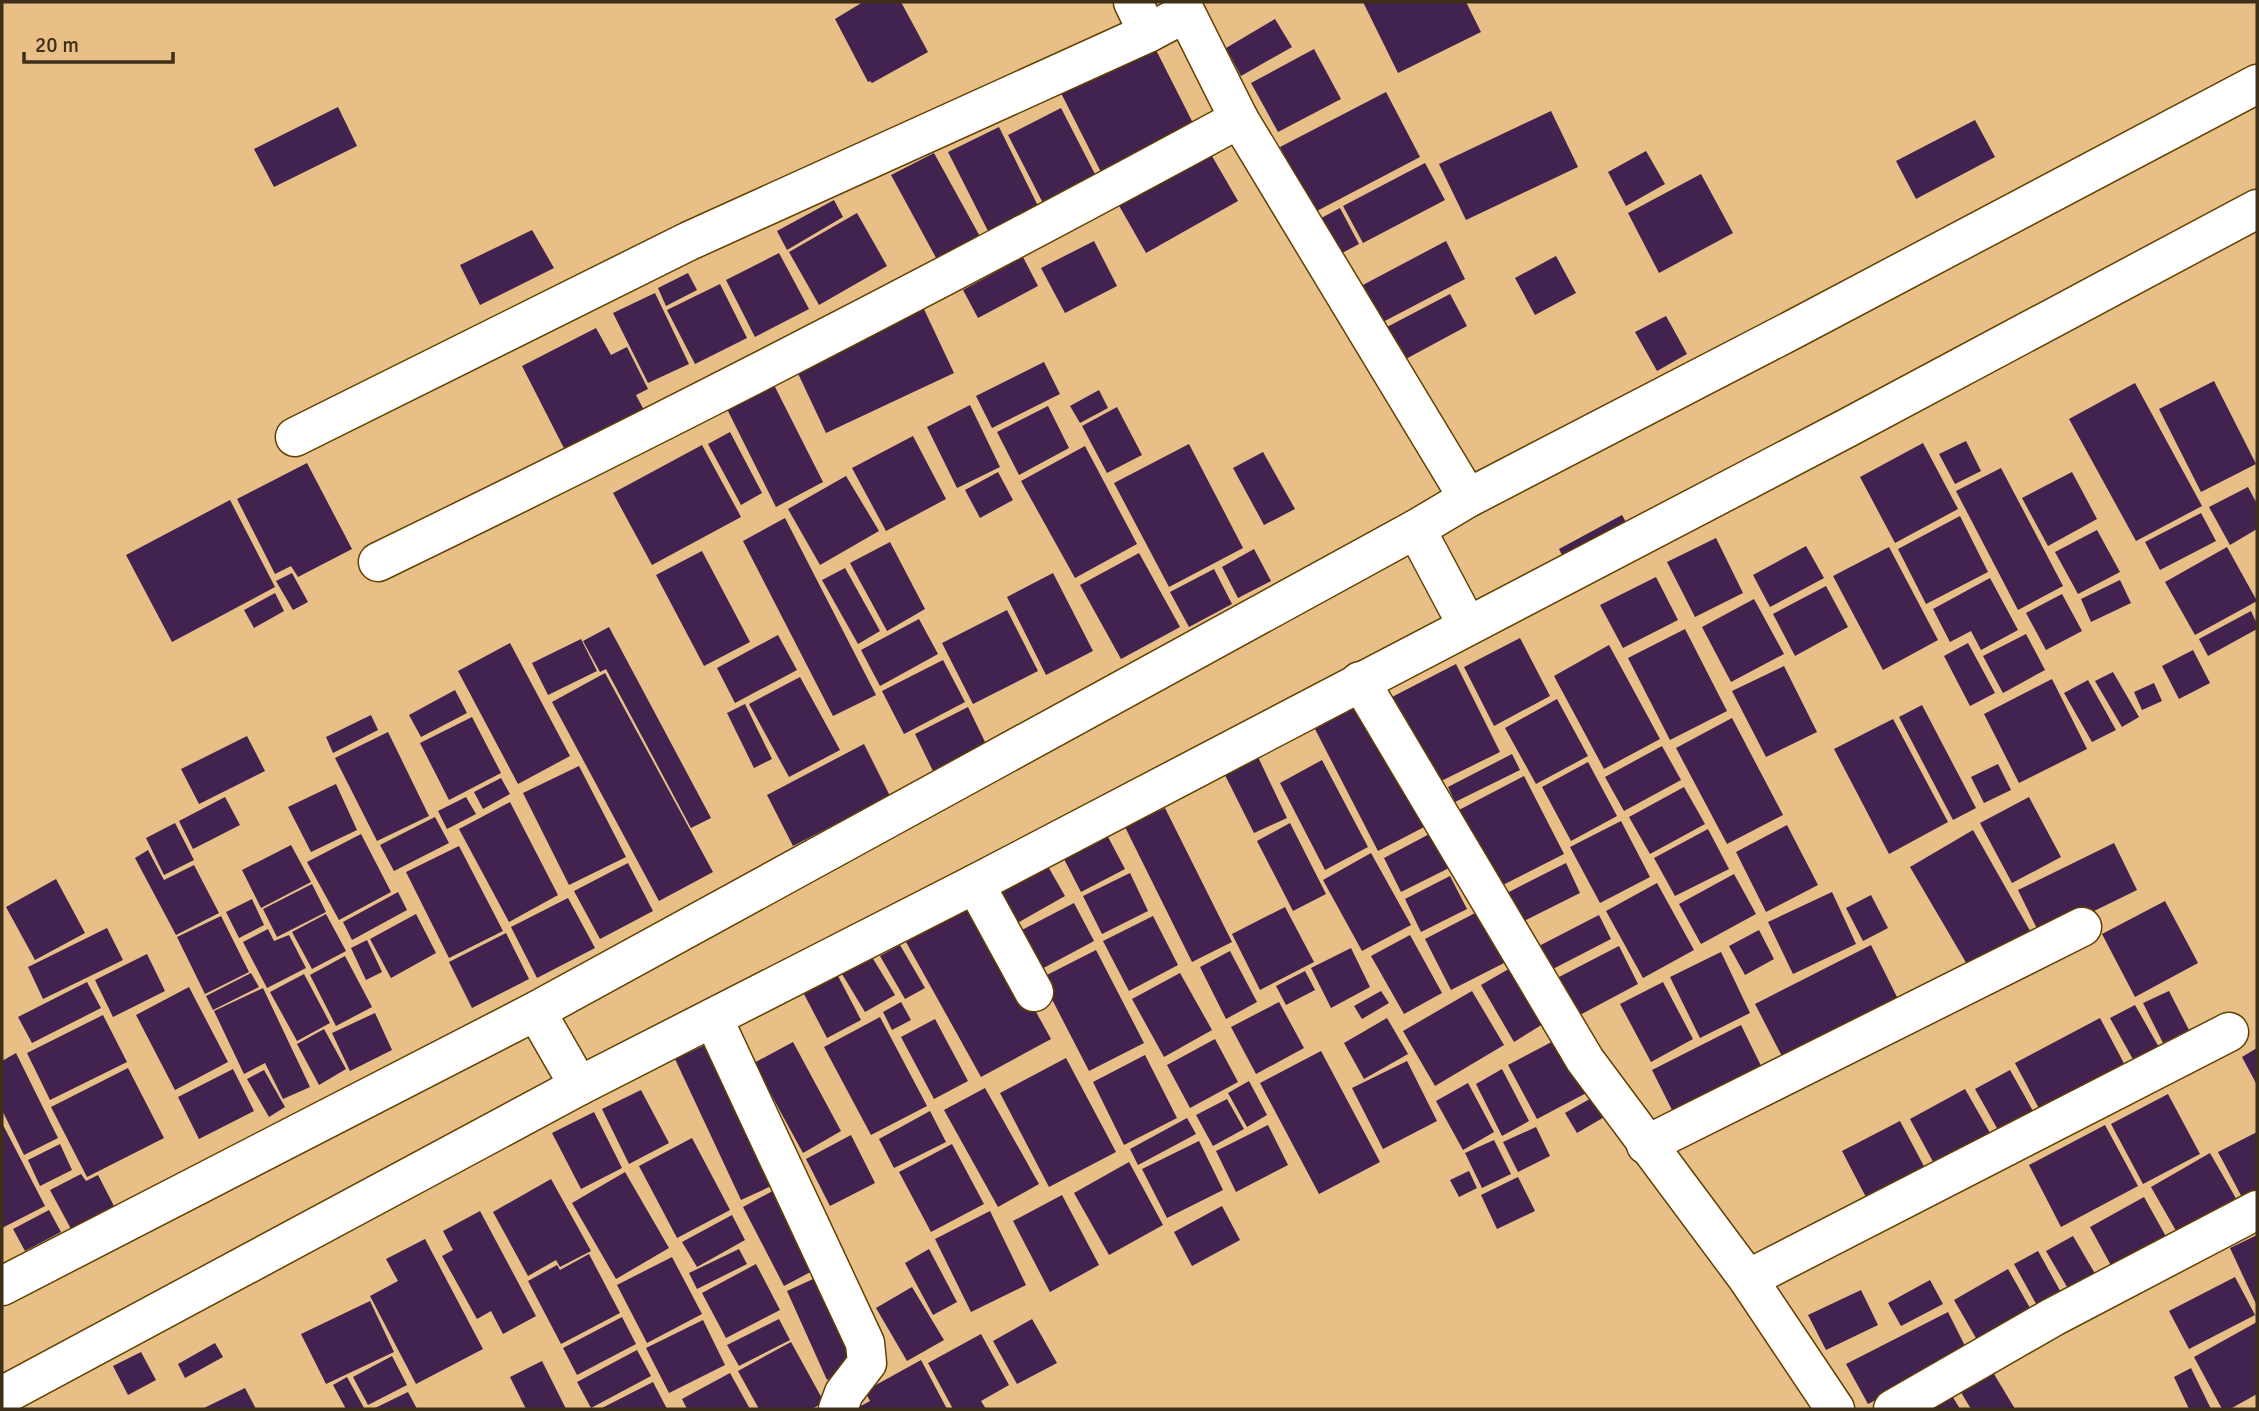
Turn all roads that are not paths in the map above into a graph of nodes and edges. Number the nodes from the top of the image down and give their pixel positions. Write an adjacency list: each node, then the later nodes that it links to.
1 (1197, 8): 2 (street); 4 (street)
2 (1140, 17): 6 (street)
3 (2257, 84): 7 (street)
4 (1239, 118): 7 (street); 9 (street)
5 (2257, 209): 10 (street)
6 (295, 438)
7 (1468, 498): 8 (street)
8 (1423, 542): 10 (street); 16 (street)
9 (378, 562)
10 (1463, 617): 11 (street)
11 (1360, 681): 12 (street); 19 (street)
12 (975, 884): 14 (street); 15 (street)
13 (2082, 927): 19 (street)
14 (1034, 992)
15 (713, 1018): 18 (street); 24 (street)
16 (542, 1020): 18 (street); 22 (street)
17 (2229, 1032): 21 (street)
18 (574, 1078): 23 (street)
19 (1646, 1144): 21 (street)
20 (2257, 1210): 26 (street)
21 (1748, 1279): 25 (street)
22 (2, 1286)
23 (2, 1396)
24 (838, 1409)
25 (1835, 1409)
26 (1893, 1409)

